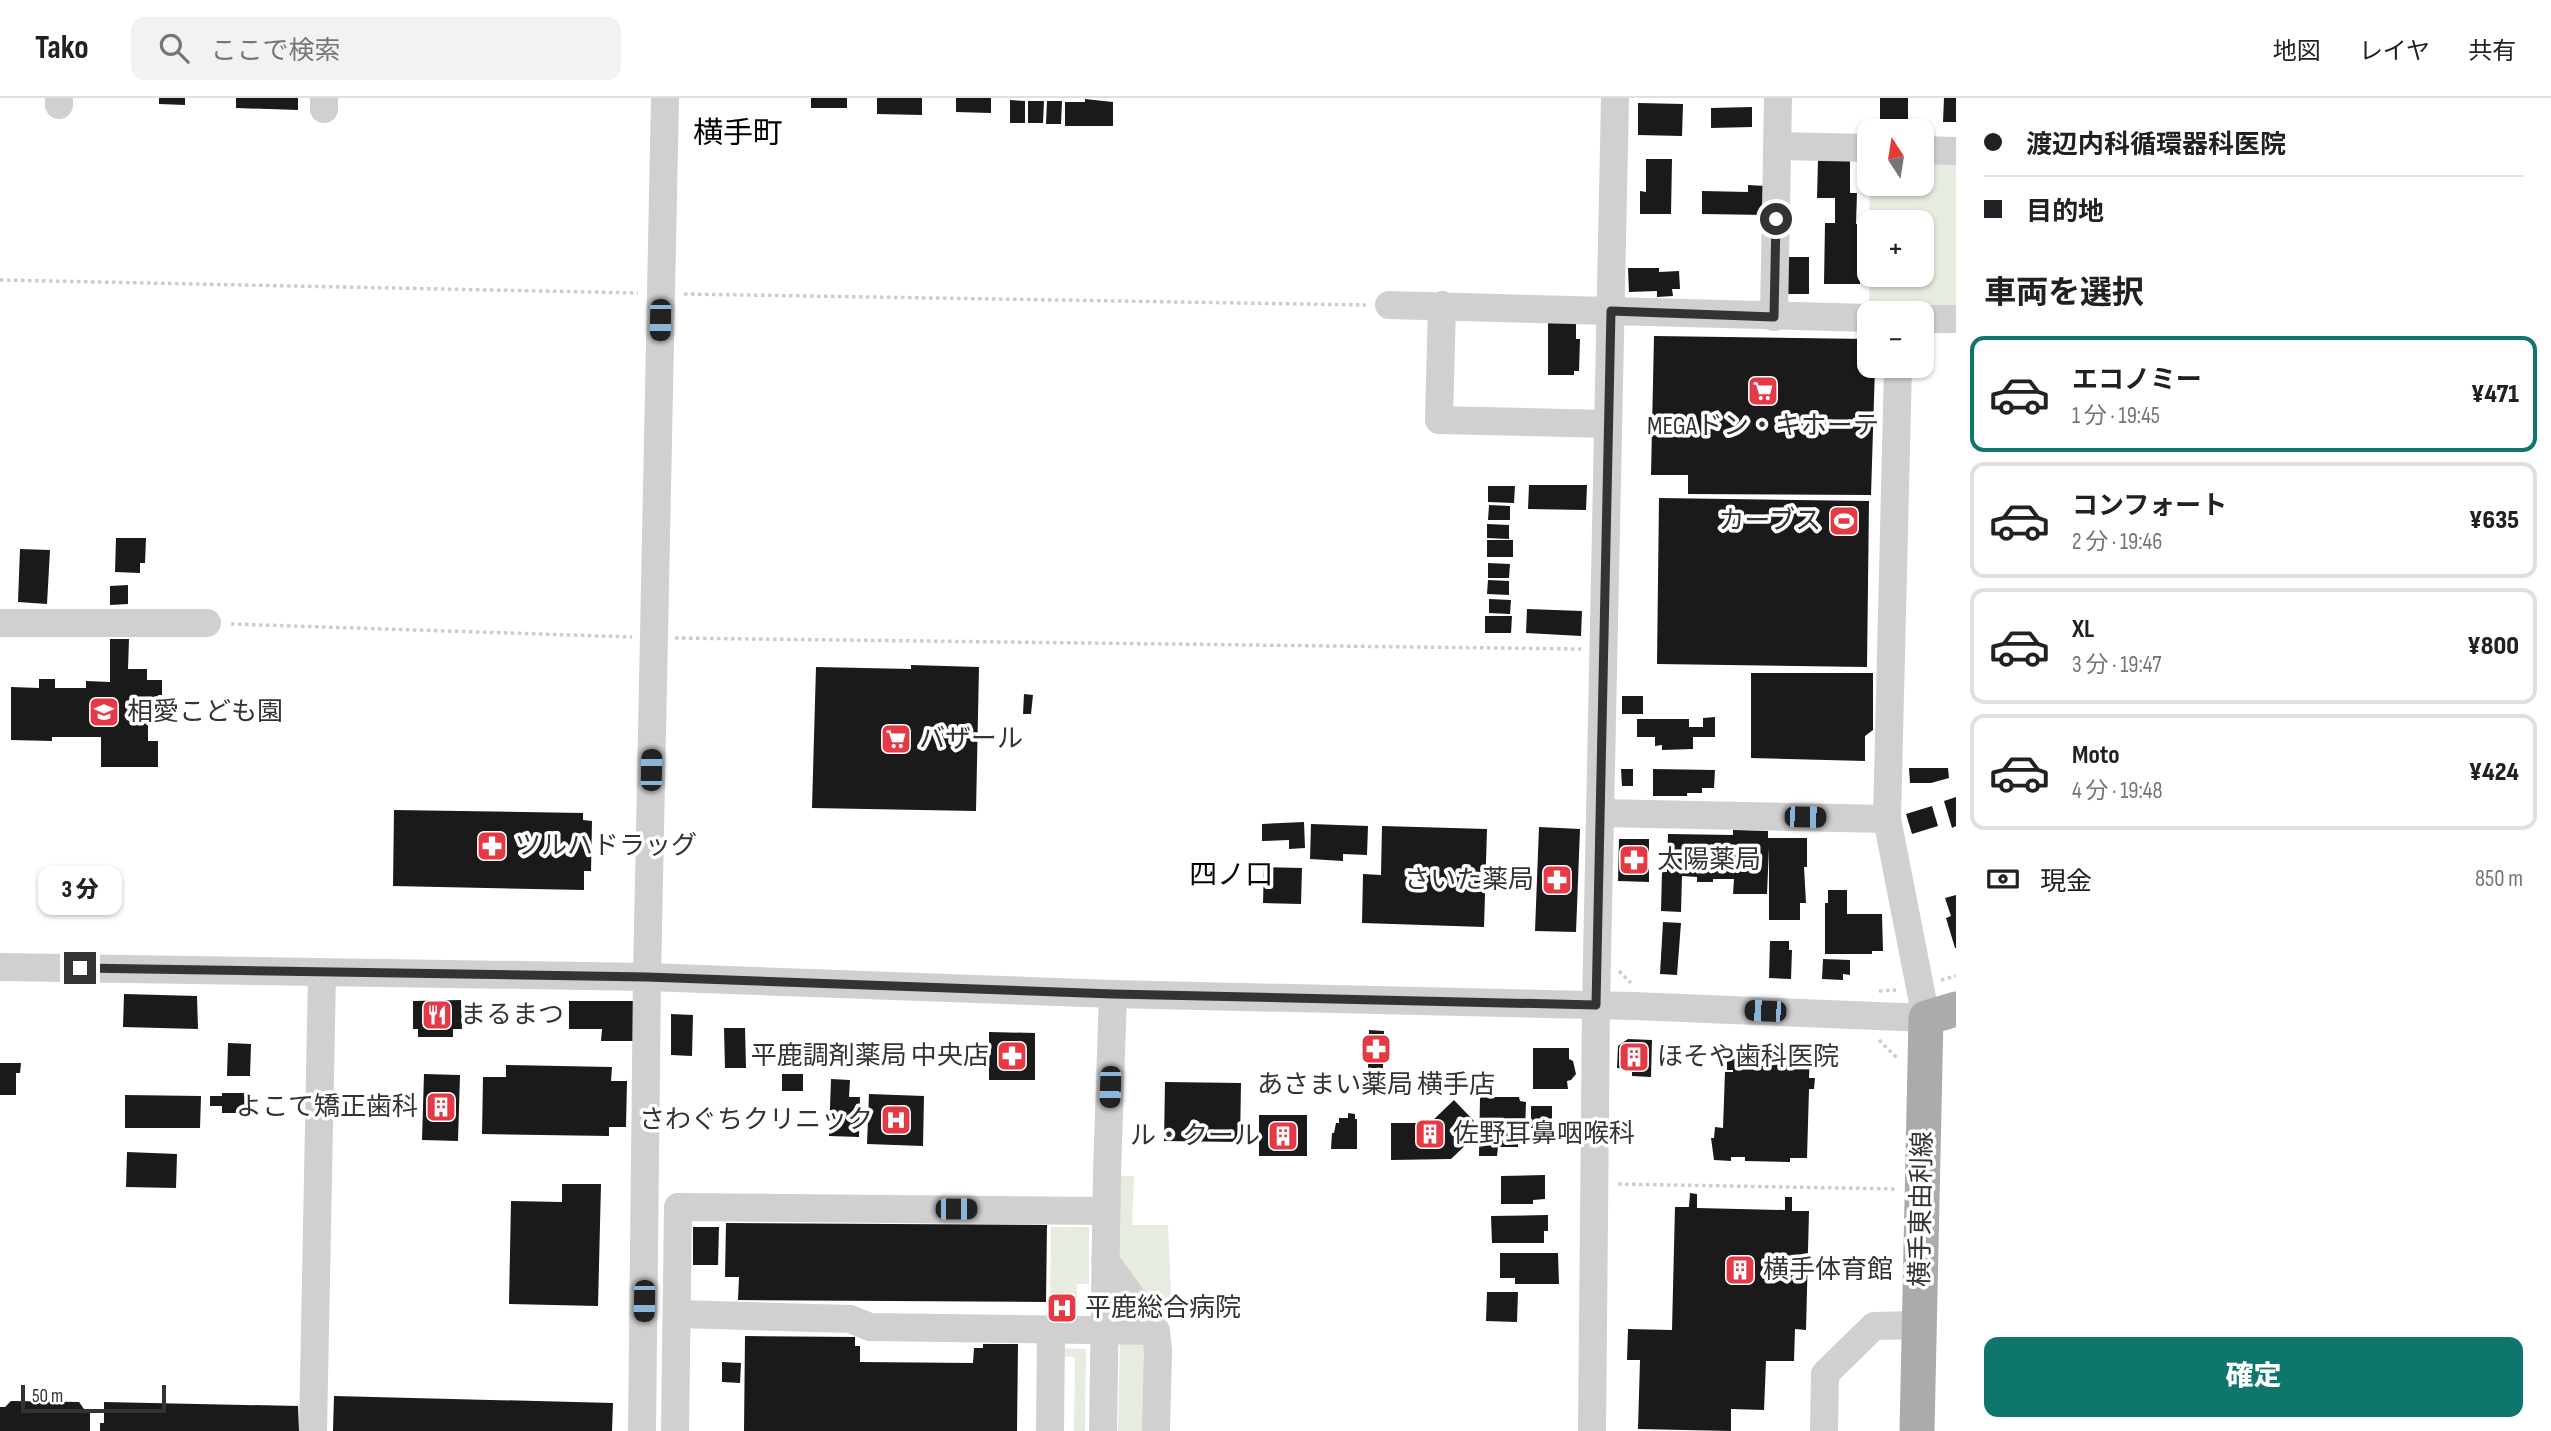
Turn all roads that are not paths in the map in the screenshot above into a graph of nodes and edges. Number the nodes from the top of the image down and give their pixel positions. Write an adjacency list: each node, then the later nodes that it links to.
1 (665, 98): 23 (street)
2 (1615, 98): 10 (street)
3 (1778, 98): 4 (street)
4 (1777, 146): 5 (street); 11 (street)
5 (1857, 148)
6 (1934, 150): 7 (street)
7 (1956, 150)
8 (1389, 305): 9 (street)
9 (1442, 305): 10 (street); 16 (street)
10 (1611, 311): 11 (street); 16 (street)
11 (1774, 317): 12 (street)
12 (1857, 318)
13 (1934, 319): 14 (street)
14 (1956, 319)
15 (1898, 378): 20 (street)
16 (1607, 424): 19 (street)
17 (0, 623): 18 (street)
18 (207, 623)
19 (1601, 813): 20 (street); 26 (street)
20 (1887, 819): 25 (street)
21 (0, 967): 22 (street)
22 (322, 973): 23 (street); 33 (street)
23 (647, 977): 24 (street); 34 (street)
24 (1113, 994): 26 (street); 27 (street)
25 (1934, 1004): 26 (street); 31 (main road, 横手東由利線)
26 (1596, 1005): 39 (street)
27 (1106, 1210): 28 (street); 29 (street)
28 (1105, 1260): 30 (street); 30 (street)
29 (678, 1314): 32 (street); 35 (street)
30 (1123, 1322): 32 (street); 37 (street); 38 (street)
31 (1919, 1325): 40 (street); 41 (main road, 横手東由利線)
32 (1051, 1329): 36 (street)
33 (313, 1431)
34 (642, 1431)
35 (675, 1431)
36 (1050, 1431)
37 (1103, 1431)
38 (1156, 1431)
39 (1592, 1431)
40 (1824, 1431)
41 (1917, 1431)

